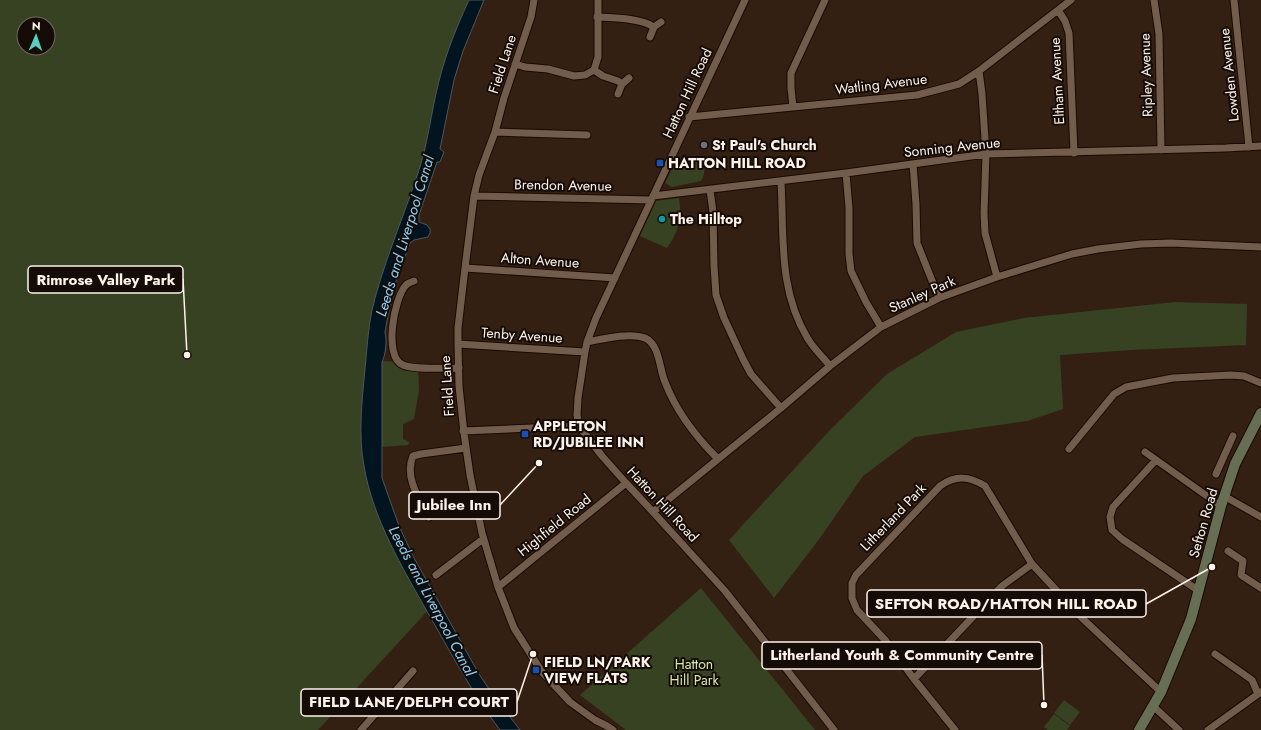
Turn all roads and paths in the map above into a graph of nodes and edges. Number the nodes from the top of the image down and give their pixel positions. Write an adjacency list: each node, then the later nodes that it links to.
1 (534, 0): 13 (street, Field Lane)
2 (598, 0): 9 (street)
3 (745, 0): 20 (street, Hatton Hill Road)
4 (825, 0): 19 (street)
5 (1071, 0): 8 (street, Watling Avenue)
6 (1154, 0): 25 (street, Ripley Avenue)
7 (1234, 0): 24 (street, Lowden Avenue)
8 (1058, 10): 15 (street, Watling Avenue); 26 (street, Eltham Avenue)
9 (597, 18): 11 (street); 14 (street)
10 (661, 22): 11 (street)
11 (654, 27): 12 (street)
12 (650, 37)
13 (515, 64): 14 (street); 21 (street, Field Lane)
14 (594, 70): 17 (street)
15 (979, 71): 19 (street, Watling Avenue); 27 (street)
16 (629, 78): 17 (street)
17 (622, 84): 18 (street)
18 (618, 94)
19 (793, 107): 20 (street, Watling Avenue)
20 (689, 117): 33 (street, Hatton Hill Road)
21 (495, 132): 22 (street); 32 (street, Field Lane)
22 (587, 135)
23 (1261, 146): 24 (street, Sonning Avenue)
24 (1249, 147): 25 (street, Sonning Avenue)
25 (1161, 150): 26 (street, Sonning Avenue)
26 (1074, 153): 27 (street, Sonning Avenue)
27 (986, 154): 28 (street, Sonning Avenue); 36 (street)
28 (913, 164): 29 (street, Sonning Avenue); 39 (street)
29 (846, 173): 30 (street, Sonning Avenue); 40 (street)
30 (781, 181): 31 (street, Sonning Avenue); 44 (street)
31 (710, 190): 33 (street, Sonning Avenue); 47 (street)
32 (474, 196): 33 (street, Brendon Avenue); 35 (street, Field Lane)
33 (652, 198): 37 (street, Hatton Hill Road)
34 (1261, 247): 36 (street, Stanley Park)
35 (465, 268): 37 (street, Alton Avenue); 42 (street, Field Lane)
36 (997, 277): 39 (street, Stanley Park)
37 (615, 278): 41 (street, Hatton Hill Road)
38 (414, 281): 45 (street)
39 (939, 298): 40 (street, Stanley Park)
40 (881, 328): 44 (street, Stanley Park)
41 (587, 342): 43 (street, Hatton Hill Road); 56 (street)
42 (458, 344): 43 (street, Tenby Avenue); 45 (street, Field Lane)
43 (585, 352): 49 (street, Hatton Hill Road)
44 (830, 366): 47 (street, Stanley Park)
45 (459, 368): 51 (street, Field Lane)
46 (1261, 384): 54 (street)
47 (781, 408): 56 (street, Stanley Park)
48 (1261, 413): 50 (main road, Sefton Road)
49 (579, 426): 51 (street); 61 (street, Hatton Hill Road)
50 (1258, 427): 59 (main road, Sefton Road)
51 (463, 431): 53 (street, Field Lane)
52 (1233, 436): 57 (street)
53 (466, 448): 65 (street); 67 (street, Field Lane)
54 (1069, 449)
55 (1145, 452): 58 (street)
56 (718, 459): 64 (street, Stanley Park)
57 (1222, 459): 59 (street); 60 (street)
58 (1156, 460): 63 (street); 73 (street)
59 (1236, 464): 62 (main road, Sefton Road)
60 (1216, 474)
61 (626, 483): 64 (street, Hatton Hill Road); 71 (street, Highfield Road)
62 (1224, 496): 63 (main road, Sefton Road); 66 (street)
63 (1220, 506): 73 (main road, Sefton Road)
64 (654, 512): 82 (street, Hatton Hill Road)
65 (429, 517)
66 (1261, 517)
67 (483, 539): 70 (street); 71 (street, Field Lane)
68 (1228, 551): 72 (street)
69 (1032, 564): 76 (street); 76 (street, Litherland Park); 77 (street, Litherland Park)
70 (436, 575)
71 (498, 587): 81 (street, Field Lane)
72 (1261, 588)
73 (1198, 591): 77 (main road, Sefton Road)
74 (1215, 654): 78 (street)
75 (413, 671): 80 (street)
76 (914, 679): 83 (street, Litherland Park)
77 (1161, 692): 79 (main road, Sefton Road)
78 (1259, 693): 86 (street)
79 (1153, 706): 84 (main road, Sefton Road); 85 (street)
80 (361, 730)
81 (613, 730)
82 (834, 730)
83 (955, 730)
84 (1139, 730)
85 (1179, 730)
86 (1208, 730)

